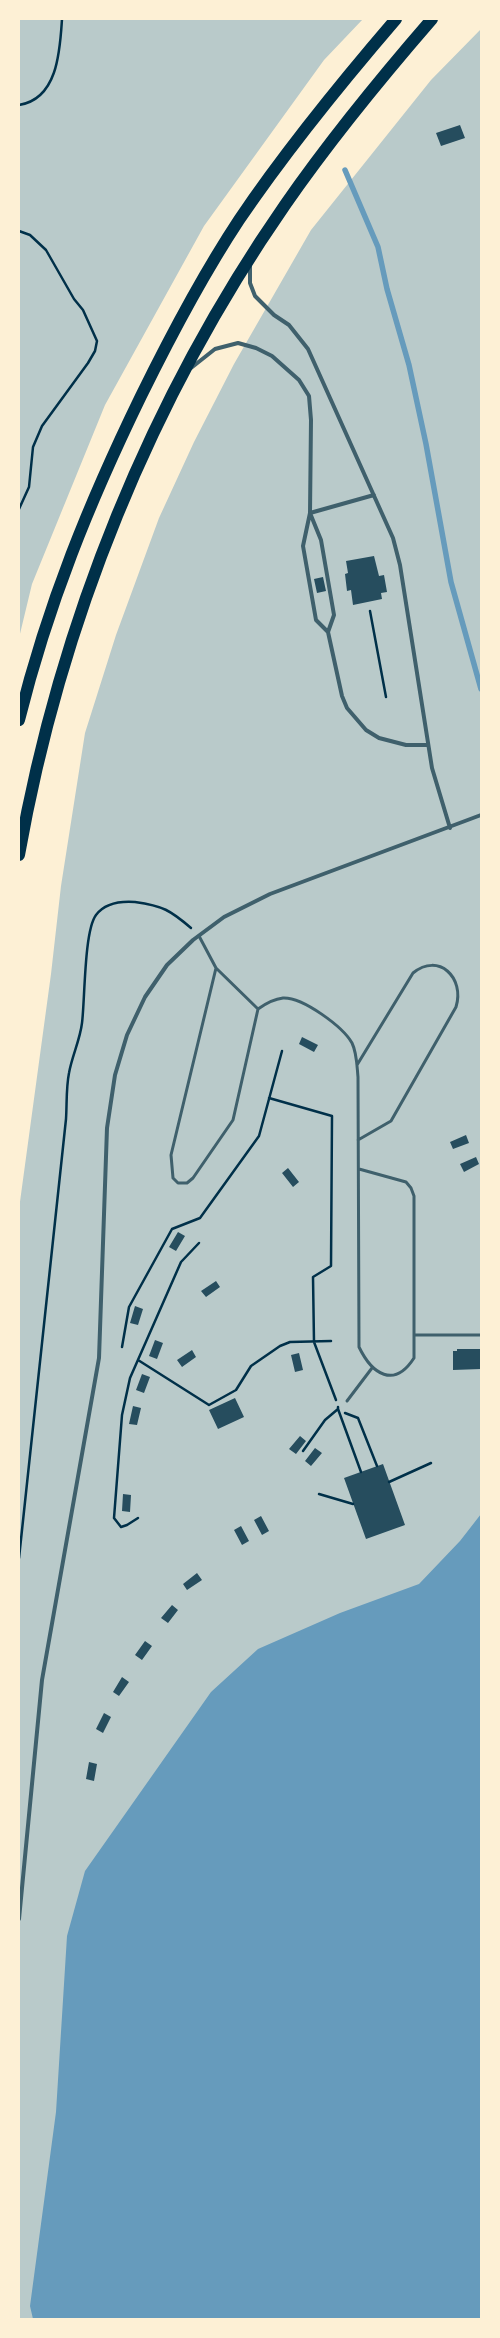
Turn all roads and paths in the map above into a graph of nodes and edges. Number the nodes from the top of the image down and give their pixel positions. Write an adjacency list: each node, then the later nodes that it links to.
1 (62, 19): 4 (path)
2 (396, 19): 14 (highway)
3 (432, 19): 6 (highway)
4 (19, 105)
5 (19, 231): 9 (path)
6 (250, 257): 7 (highway); 8 (street)
7 (184, 373): 10 (street); 18 (highway)
8 (374, 495): 10 (street); 15 (street)
9 (19, 509)
10 (310, 513): 12 (street); 12 (street)
11 (370, 611): 13 (path)
12 (328, 632): 15 (street)
13 (386, 697)
14 (19, 720)
15 (428, 745): 17 (street)
16 (481, 815): 17 (street)
17 (450, 828): 20 (street)
18 (19, 855)
19 (192, 929): 46 (path)
20 (199, 936): 21 (lane); 47 (street)
21 (216, 968): 22 (lane); 22 (lane)
22 (258, 1009): 24 (lane)
23 (282, 1051): 25 (path)
24 (357, 1065): 26 (lane); 26 (lane)
25 (269, 1098): 32 (path); 33 (path)
26 (358, 1140): 27 (lane)
27 (358, 1169): 29 (lane); 35 (lane)
28 (199, 1243): 34 (path)
29 (415, 1335): 30 (lane); 35 (lane)
30 (481, 1335)
31 (331, 1341): 32 (path)
32 (314, 1342): 34 (path); 37 (path)
33 (122, 1347)
34 (138, 1360): 45 (path)
35 (372, 1368): 36 (lane)
36 (347, 1401)
37 (338, 1410): 38 (path); 40 (path); 41 (path)
38 (303, 1450)
39 (431, 1463): 42 (path)
40 (377, 1466)
41 (361, 1472)
42 (390, 1482)
43 (319, 1494): 44 (path)
44 (353, 1504)
45 (138, 1518)
46 (19, 1558)
47 (19, 1919)

